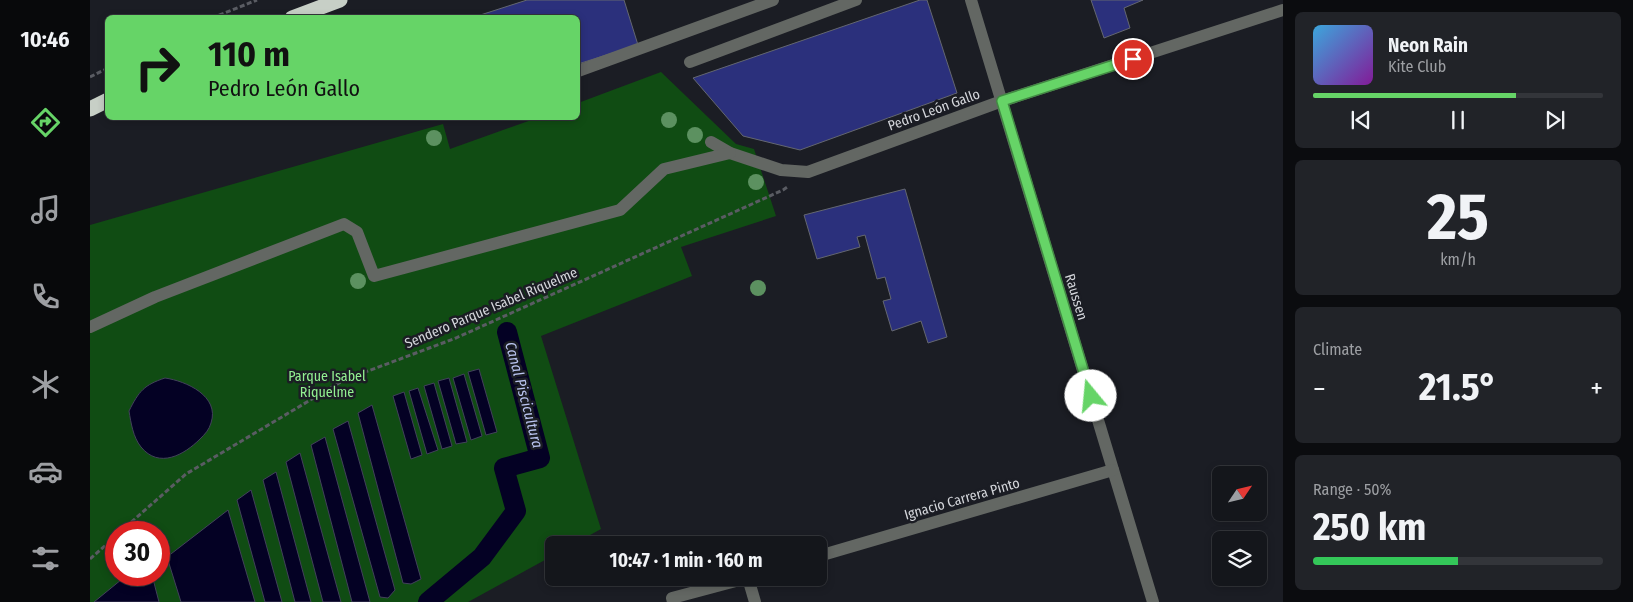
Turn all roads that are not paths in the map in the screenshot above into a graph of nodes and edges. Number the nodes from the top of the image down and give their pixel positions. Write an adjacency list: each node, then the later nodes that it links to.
1 (340, 0): 6 (highway)
2 (773, 0): 8 (street)
3 (856, 0): 7 (street)
4 (971, 0): 9 (street, Raussen)
5 (1283, 10): 9 (street, Pedro León Gallo)
6 (300, 15)
7 (690, 62)
8 (580, 70)
9 (1002, 101): 13 (street, Pedro León Gallo); 15 (street, Raussen)
10 (105, 102): 11 (highway)
11 (90, 109)
12 (711, 142): 13 (street, Pedro León Gallo)
13 (730, 153): 14 (street)
14 (90, 328)
15 (1113, 470): 16 (street, Ignacio Carrera Pinto); 21 (street, Raussen)
16 (827, 554)
17 (720, 586): 19 (street)
18 (749, 586): 20 (street)
19 (673, 600)
20 (754, 602)
21 (1153, 602)

